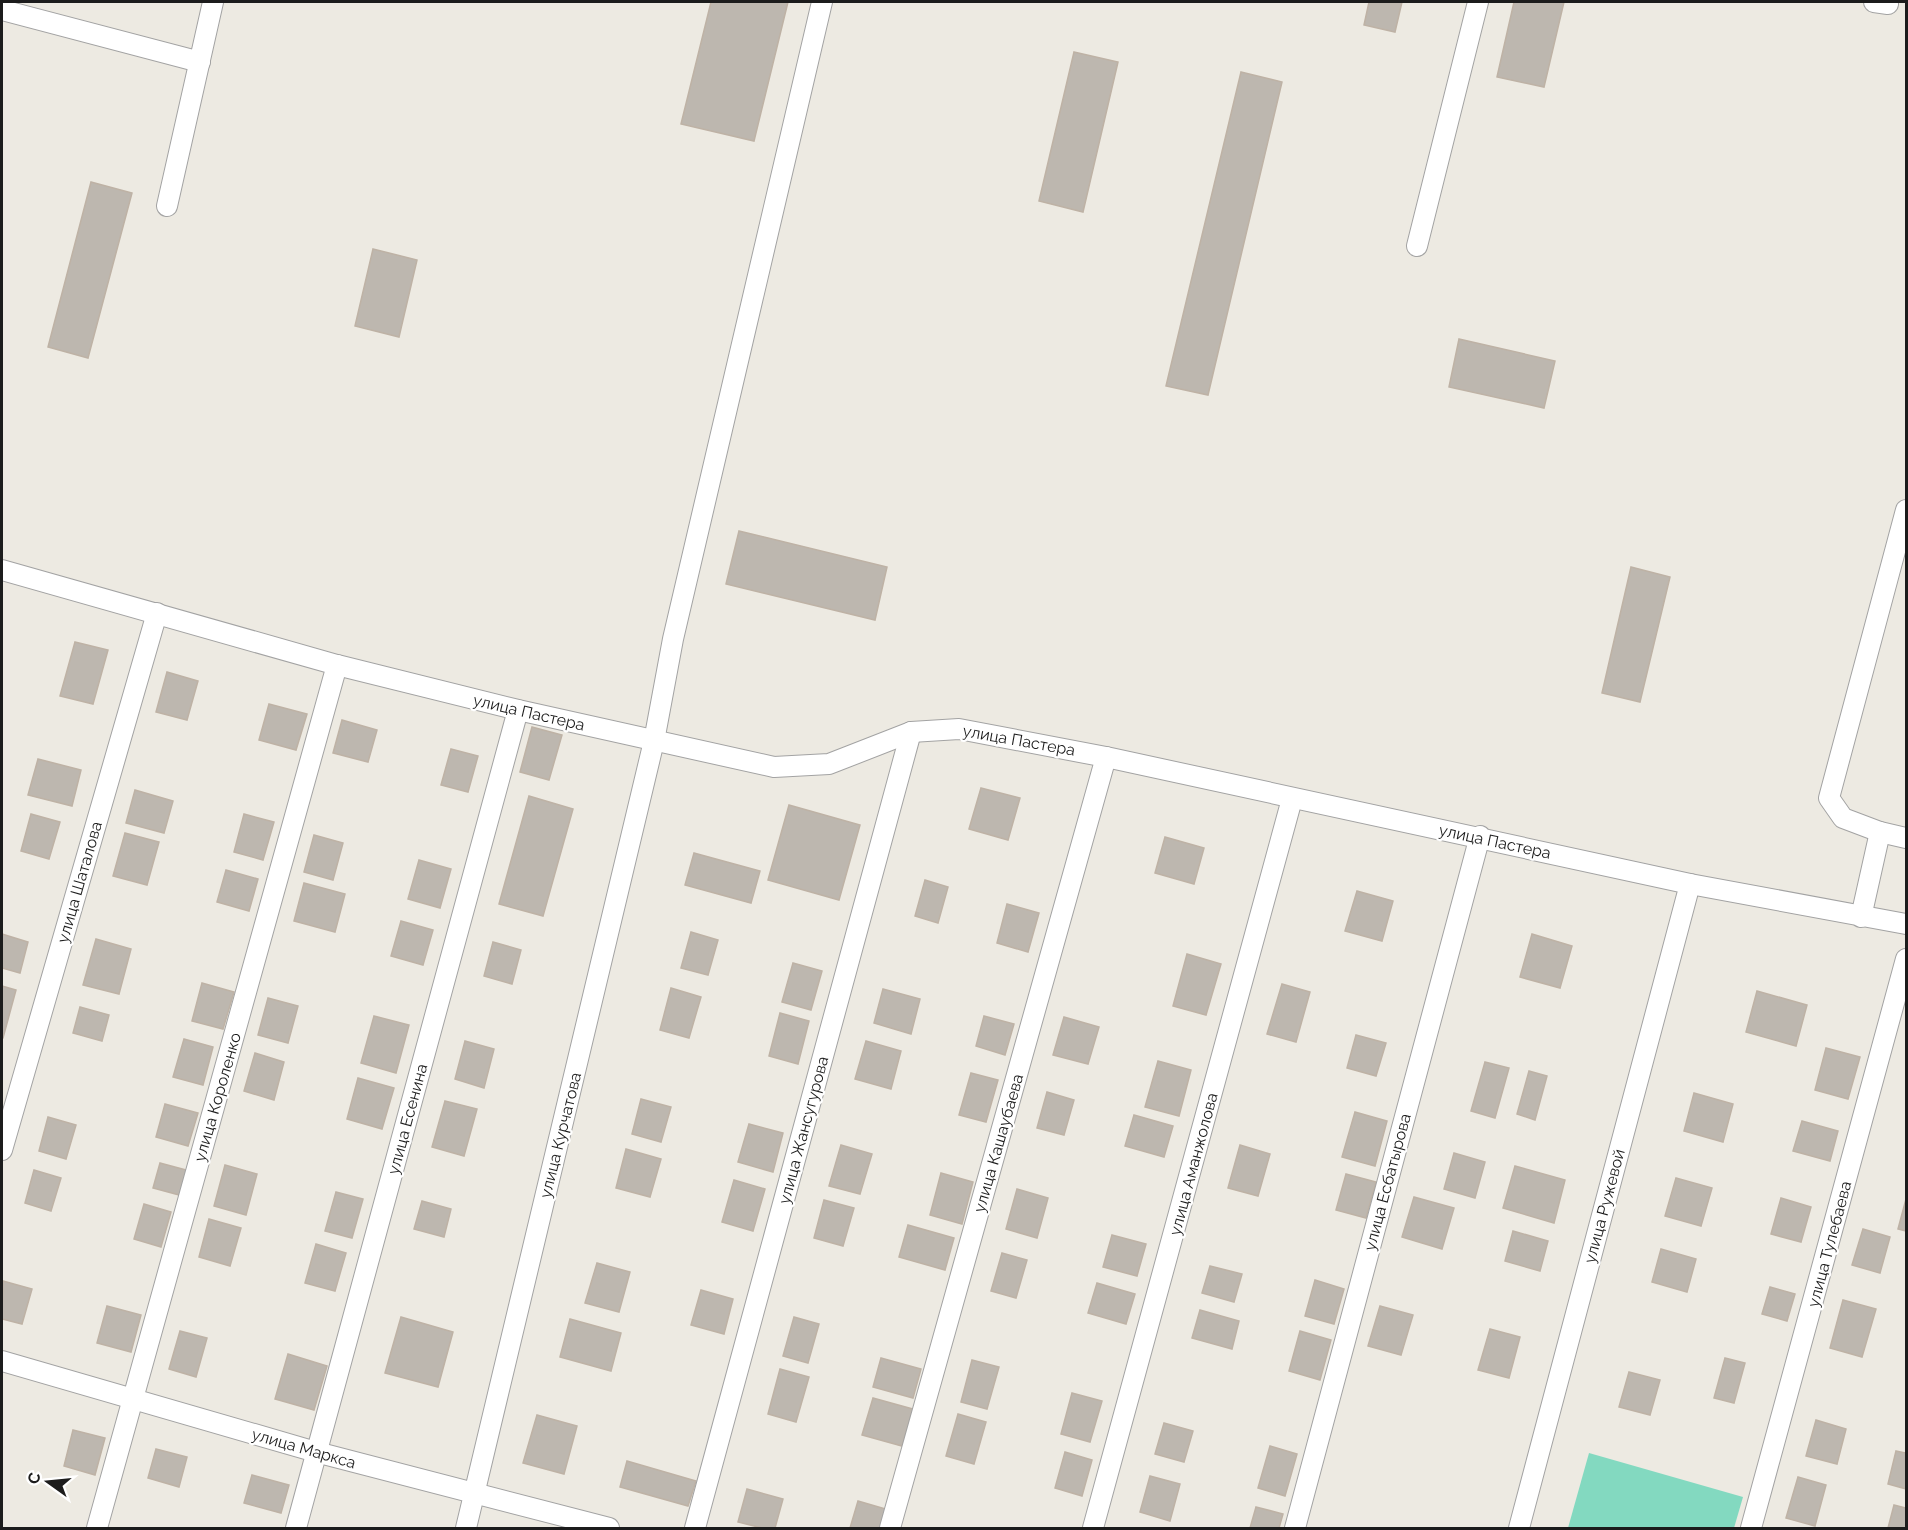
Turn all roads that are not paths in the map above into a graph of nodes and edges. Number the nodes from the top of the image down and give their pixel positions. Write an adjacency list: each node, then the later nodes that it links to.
1 (213, 2): 5 (street)
2 (822, 2): 14 (street, улица Курчатова)
3 (1478, 2): 7 (street)
4 (2, 10): 5 (street)
5 (200, 62): 6 (street)
6 (167, 206)
7 (1417, 246)
8 (1906, 510): 17 (street)
9 (2, 570): 10 (street, улица Пастера)
10 (158, 614): 11 (street, улица Пастера); 24 (street, улица Шаталова)
11 (337, 665): 12 (street, улица Пастера); 26 (street, улица Короленко)
12 (518, 710): 14 (street, улица Пастера); 27 (street, улица Есенина)
13 (911, 732): 14 (street, улица Пастера); 15 (street, улица Пастера); 33 (street, улица Жансугурова)
14 (654, 741): 28 (street, улица Курчатова)
15 (1106, 757): 16 (street, улица Пастера); 34 (street, улица Кашаубаева)
16 (1292, 799): 18 (street, улица Пастера); 35 (street, улица Аманжолова)
17 (1880, 832): 19 (street); 21 (street)
18 (1480, 837): 20 (street, улица Пастера); 36 (street, улица Есбатырова)
19 (1906, 838)
20 (1690, 884): 21 (street, улица Пастера); 37 (street, улица Ружевой)
21 (1861, 917): 22 (street, улица Пастера)
22 (1906, 924)
23 (1906, 959): 38 (street, улица Тулебаева)
24 (2, 1150)
25 (2, 1361): 26 (street, улица Маркса)
26 (133, 1399): 27 (street, улица Маркса); 29 (street, улица Короленко)
27 (316, 1452): 28 (street, улица Маркса); 30 (street, улица Есенина)
28 (473, 1493): 31 (street, улица Курчатова); 32 (street, улица Маркса)
29 (98, 1528)
30 (296, 1528)
31 (466, 1528)
32 (609, 1528)
33 (695, 1528)
34 (890, 1528)
35 (1093, 1528)
36 (1295, 1528)
37 (1519, 1528)
38 (1751, 1528)

